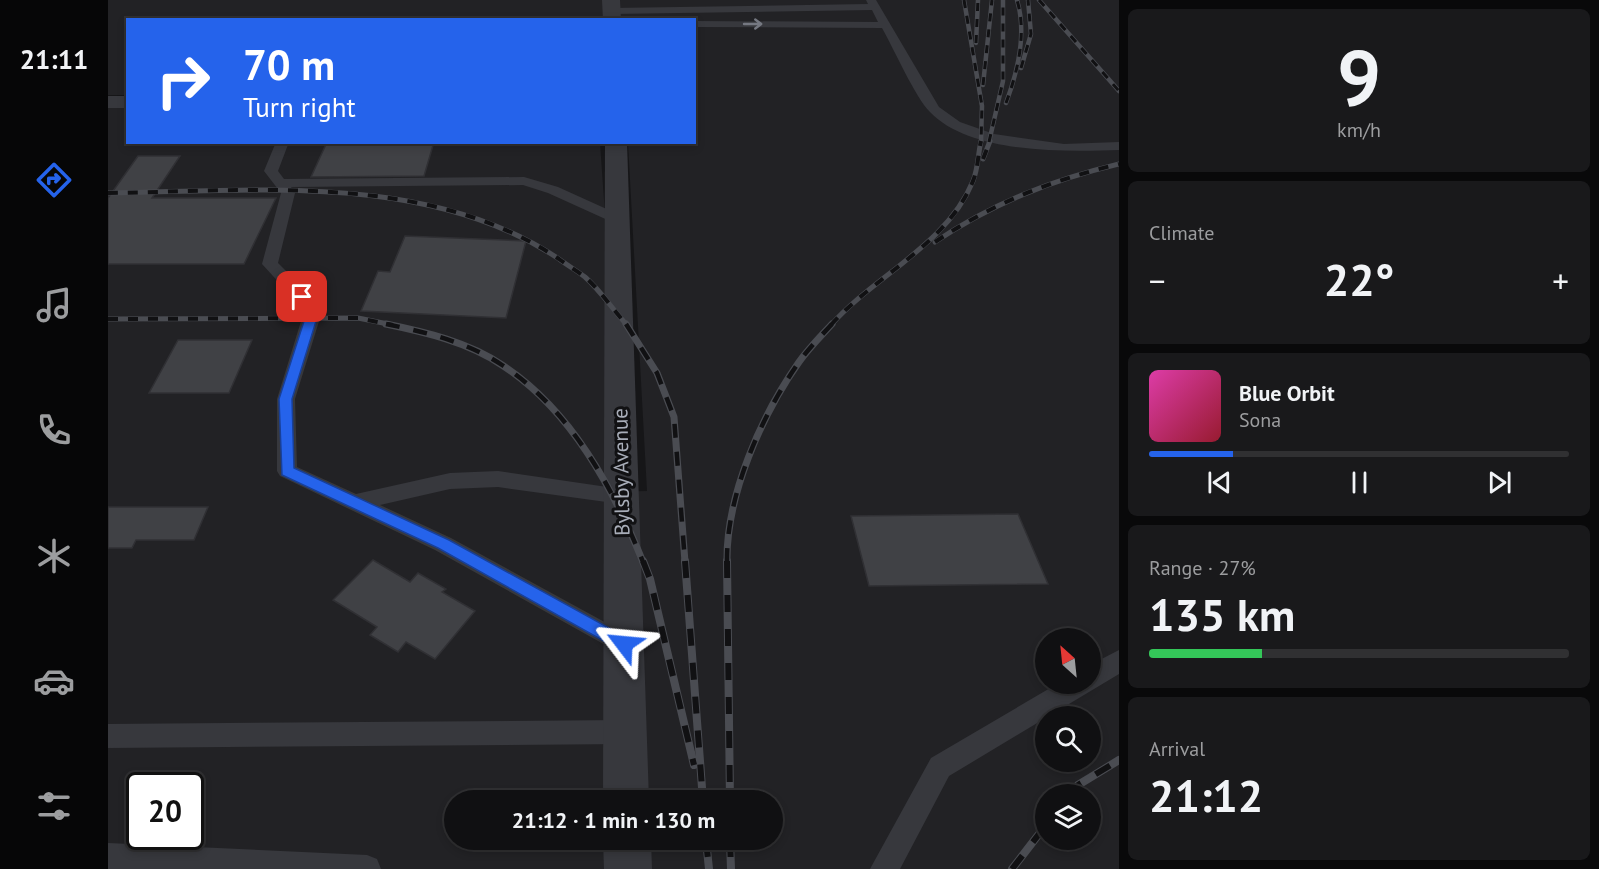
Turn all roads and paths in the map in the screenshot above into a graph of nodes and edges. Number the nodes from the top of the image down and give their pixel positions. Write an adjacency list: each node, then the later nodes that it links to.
1 (873, 3): 2 (lane); 4 (lane)
2 (612, 10)
3 (696, 24): 4 (lane, one-way to 4)
4 (884, 25): 9 (lane)
5 (108, 102): 6 (street)
6 (126, 102)
7 (282, 144): 10 (lane)
8 (616, 144): 11 (street, Bylsby Avenue)
9 (1119, 146)
10 (280, 183): 11 (lane); 13 (lane)
11 (617, 219): 12 (street, Bylsby Avenue)
12 (621, 496): 13 (lane); 14 (street, Bylsby Avenue)
13 (354, 503): 14 (lane)
14 (624, 644): 18 (street, Bylsby Avenue)
15 (1119, 661): 16 (lane)
16 (1101, 672)
17 (1063, 694): 25 (lane)
18 (625, 732): 19 (lane); 20 (street, Bylsby Avenue)
19 (108, 736)
20 (626, 790)
21 (627, 850): 24 (street)
22 (108, 857): 23 (lane)
23 (367, 869)
24 (628, 869)
25 (884, 869)

